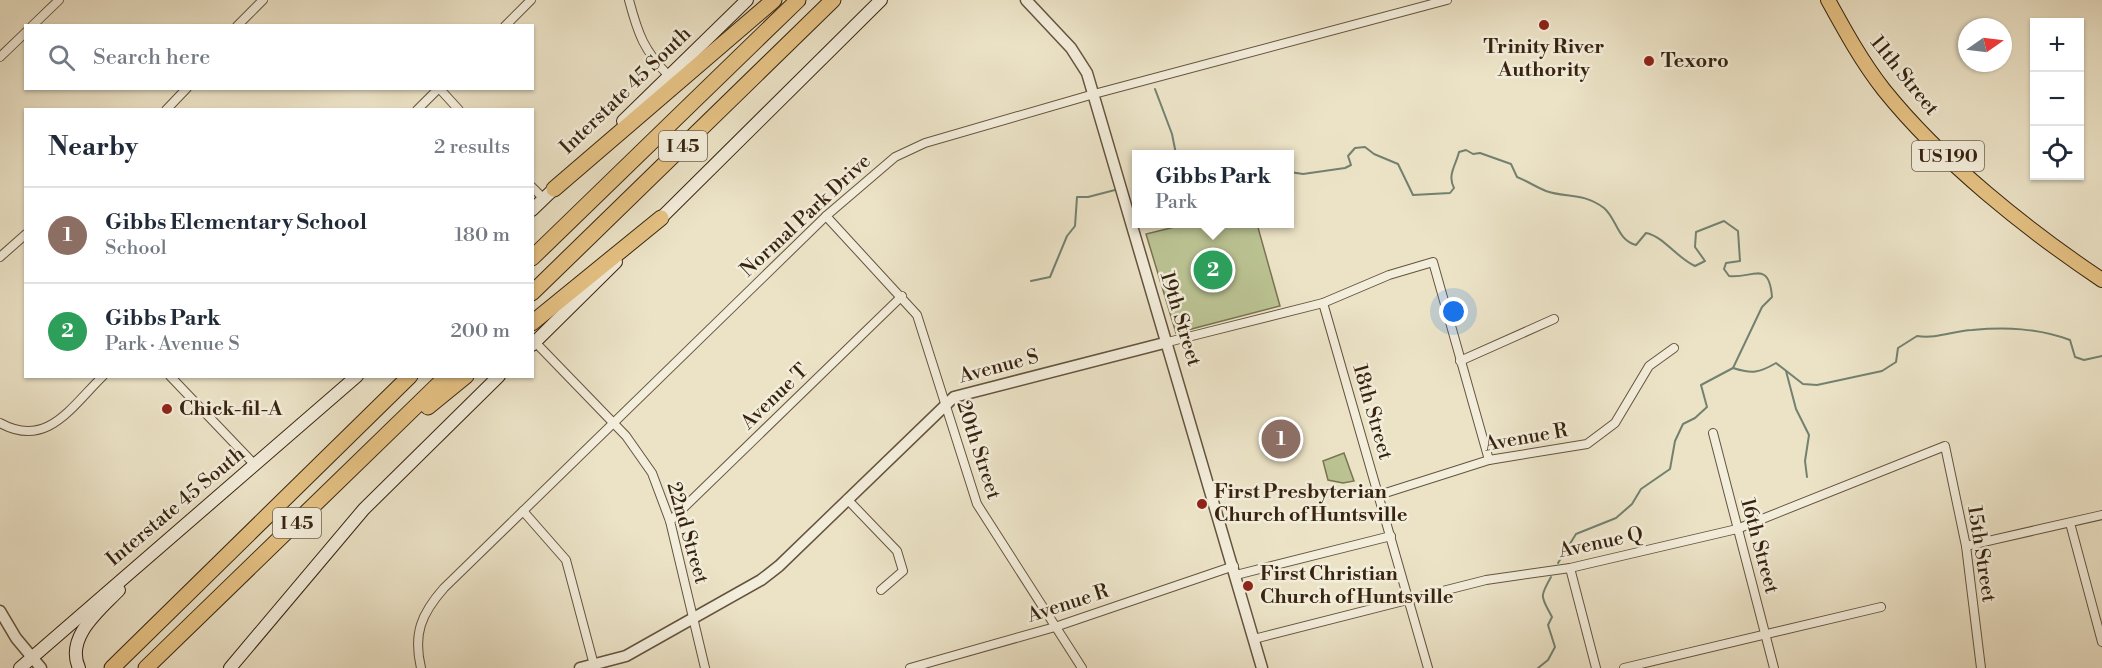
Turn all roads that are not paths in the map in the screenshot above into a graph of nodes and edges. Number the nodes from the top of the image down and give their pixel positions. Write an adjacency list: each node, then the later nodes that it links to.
1 (59, 0): 13 (street)
2 (263, 0): 14 (street)
3 (531, 0): 15 (street)
4 (628, 0): 18 (street)
5 (747, 0): 18 (main road, Interstate 45 South)
6 (774, 0): 27 (highway)
7 (798, 0): 34 (highway, I 45)
8 (833, 0): 37 (highway, I 45)
9 (881, 0): 30 (main road)
10 (1026, 0): 22 (street, 19th Street)
11 (1447, 0): 22 (street, Normal Park Drive)
12 (1828, 0): 36 (main road, 11th Street / US 190)
13 (35, 24)
14 (239, 24)
15 (507, 24)
16 (24, 34): 17 (street)
17 (0, 57)
18 (669, 76): 27 (main road, Interstate 45 South)
19 (185, 90): 23 (street)
20 (437, 90): 24 (street)
21 (441, 90): 25 (street)
22 (1094, 94): 29 (street, Normal Park Drive); 31 (street, 19th Street)
23 (168, 108)
24 (419, 108)
25 (457, 108)
26 (534, 187): 27 (street)
27 (549, 194): 28 (main road, Interstate 45 South)
28 (534, 208)
29 (826, 216): 38 (street, 20th Street); 55 (street, Normal Park Drive)
30 (661, 218): 41 (highway); 43 (main road)
31 (1132, 221)
32 (1134, 228): 42 (street, 19th Street)
33 (24, 236): 35 (street)
34 (534, 256)
35 (0, 257)
36 (2102, 280)
37 (534, 291)
38 (902, 296): 53 (street, 20th Street); 65 (street, Avenue T)
39 (1323, 303): 42 (street, Avenue S); 45 (street, Avenue S); 61 (street, 18th Street)
40 (1554, 319): 45 (street)
41 (534, 321)
42 (1168, 342): 53 (street, Avenue S); 72 (street, 19th Street)
43 (534, 344): 55 (street, 22nd Street)
44 (1674, 348): 58 (street, Avenue R)
45 (1460, 361): 58 (street)
46 (101, 378): 54 (street)
47 (172, 378): 59 (street)
48 (355, 378): 59 (main road, Interstate 45 South)
49 (408, 378): 87 (highway, I 45)
50 (445, 378): 60 (highway, I 45)
51 (464, 378): 60 (highway)
52 (497, 378): 89 (main road)
53 (946, 405): 62 (street, Avenue S); 78 (street, 20th Street)
54 (0, 423)
55 (614, 423): 63 (street, Normal Park Drive); 65 (street, 22nd Street)
56 (1713, 433): 67 (street, 16th Street)
57 (1945, 446): 67 (street, Avenue Q); 70 (street, 15th Street)
58 (1489, 460): 61 (street, Avenue R)
59 (255, 465): 69 (main road, Interstate 45 South)
60 (352, 470): 88 (highway, I 45)
61 (1379, 495): 68 (street, 18th Street)
62 (847, 499): 73 (street); 77 (street, Avenue S)
63 (523, 511): 83 (street); 90 (street, Normal Park Drive)
64 (2102, 515): 66 (street)
65 (670, 521): 77 (street, 22nd Street)
66 (2070, 523): 70 (street); 81 (street)
67 (1737, 529): 71 (street, Avenue Q); 79 (street, 16th Street)
68 (1392, 536): 72 (street, Avenue R); 74 (street, 18th Street)
69 (164, 544): 82 (main road, Interstate 45 South); 86 (main road)
70 (1966, 546): 100 (street, 15th Street)
71 (1570, 568): 74 (street, Avenue Q); 97 (street)
72 (1235, 571): 78 (street, Avenue R); 80 (street, 19th Street)
73 (881, 590)
74 (1411, 599): 80 (street, Avenue Q); 96 (street, 18th Street)
75 (1881, 607): 79 (street)
76 (0, 611): 82 (street)
77 (693, 620): 83 (street, Avenue S); 92 (street, 22nd Street)
78 (1055, 627): 93 (street, Avenue R); 94 (street, 20th Street)
79 (1766, 634): 98 (street); 99 (street, 16th Street)
80 (1254, 639): 95 (street, 19th Street)
81 (2102, 642)
82 (32, 657): 84 (main road, Interstate 45 South); 85 (street)
83 (594, 665): 91 (street, Avenue S)
84 (20, 668)
85 (40, 668)
86 (79, 668)
87 (112, 668)
88 (146, 668)
89 (230, 668)
90 (421, 668)
91 (580, 668)
92 (705, 668)
93 (910, 668)
94 (1082, 668)
95 (1262, 668)
96 (1428, 668)
97 (1596, 668)
98 (1624, 668)
99 (1774, 668)
100 (1981, 668)

